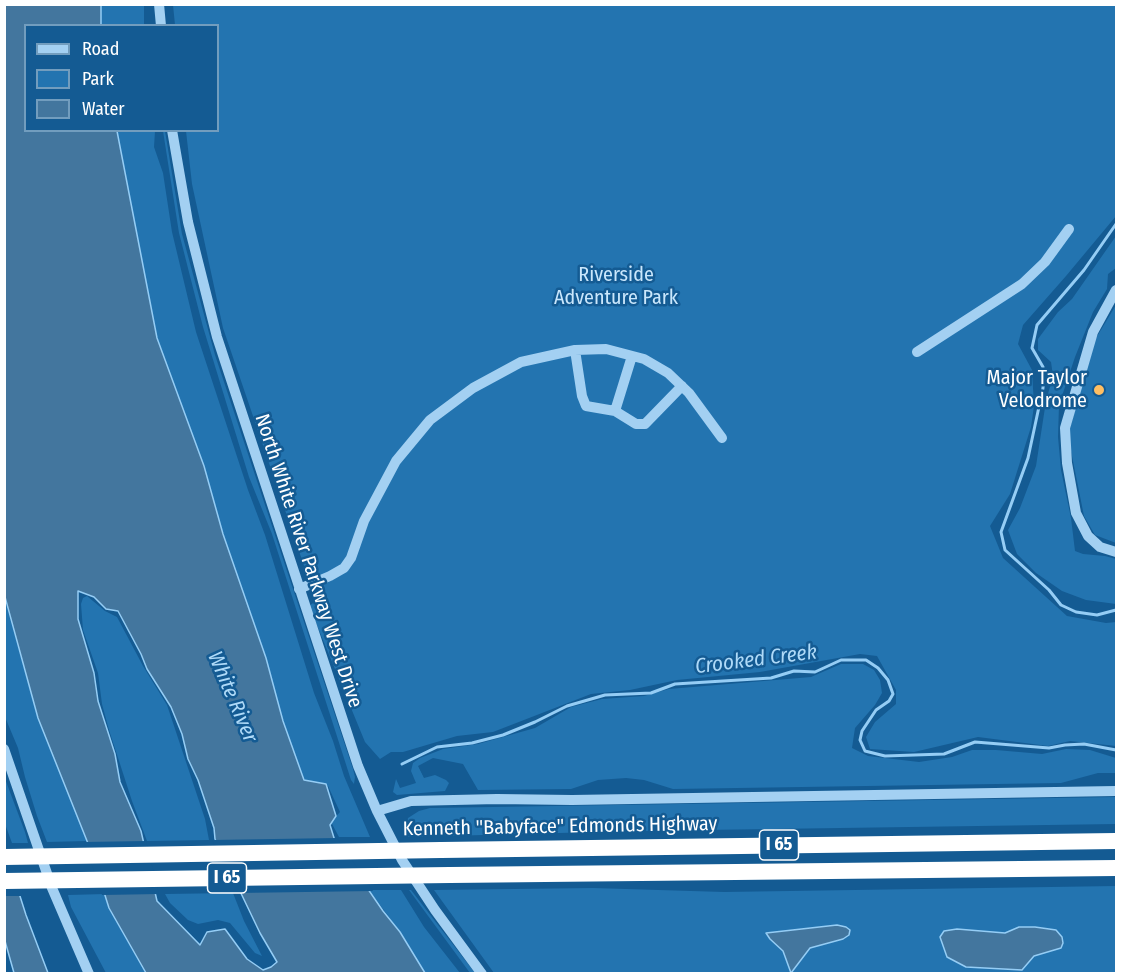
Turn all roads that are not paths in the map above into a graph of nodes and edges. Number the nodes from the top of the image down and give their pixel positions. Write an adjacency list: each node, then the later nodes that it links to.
1 (159, 4): 2 (street)
2 (161, 24)
3 (172, 132): 13 (street, North White River Parkway West Drive)
4 (1069, 229): 7 (street)
5 (1116, 290): 12 (street)
6 (575, 350): 8 (street); 10 (street); 13 (street)
7 (917, 352)
8 (632, 356): 9 (street); 10 (street)
9 (682, 386): 10 (street); 11 (street)
10 (615, 411)
11 (722, 438)
12 (1116, 552)
13 (300, 589): 16 (street, North White River Parkway West Drive)
14 (4, 749): 21 (street)
15 (1116, 791): 16 (street)
16 (376, 811): 22 (street, North White River Parkway West Drive)
17 (1116, 841): 18 (highway, Kenneth "Babyface" Edmonds Highway / I 65, bridge)
18 (4, 857)
19 (1116, 868): 20 (highway, I 65, bridge)
20 (4, 881)
21 (88, 974)
22 (482, 974)

